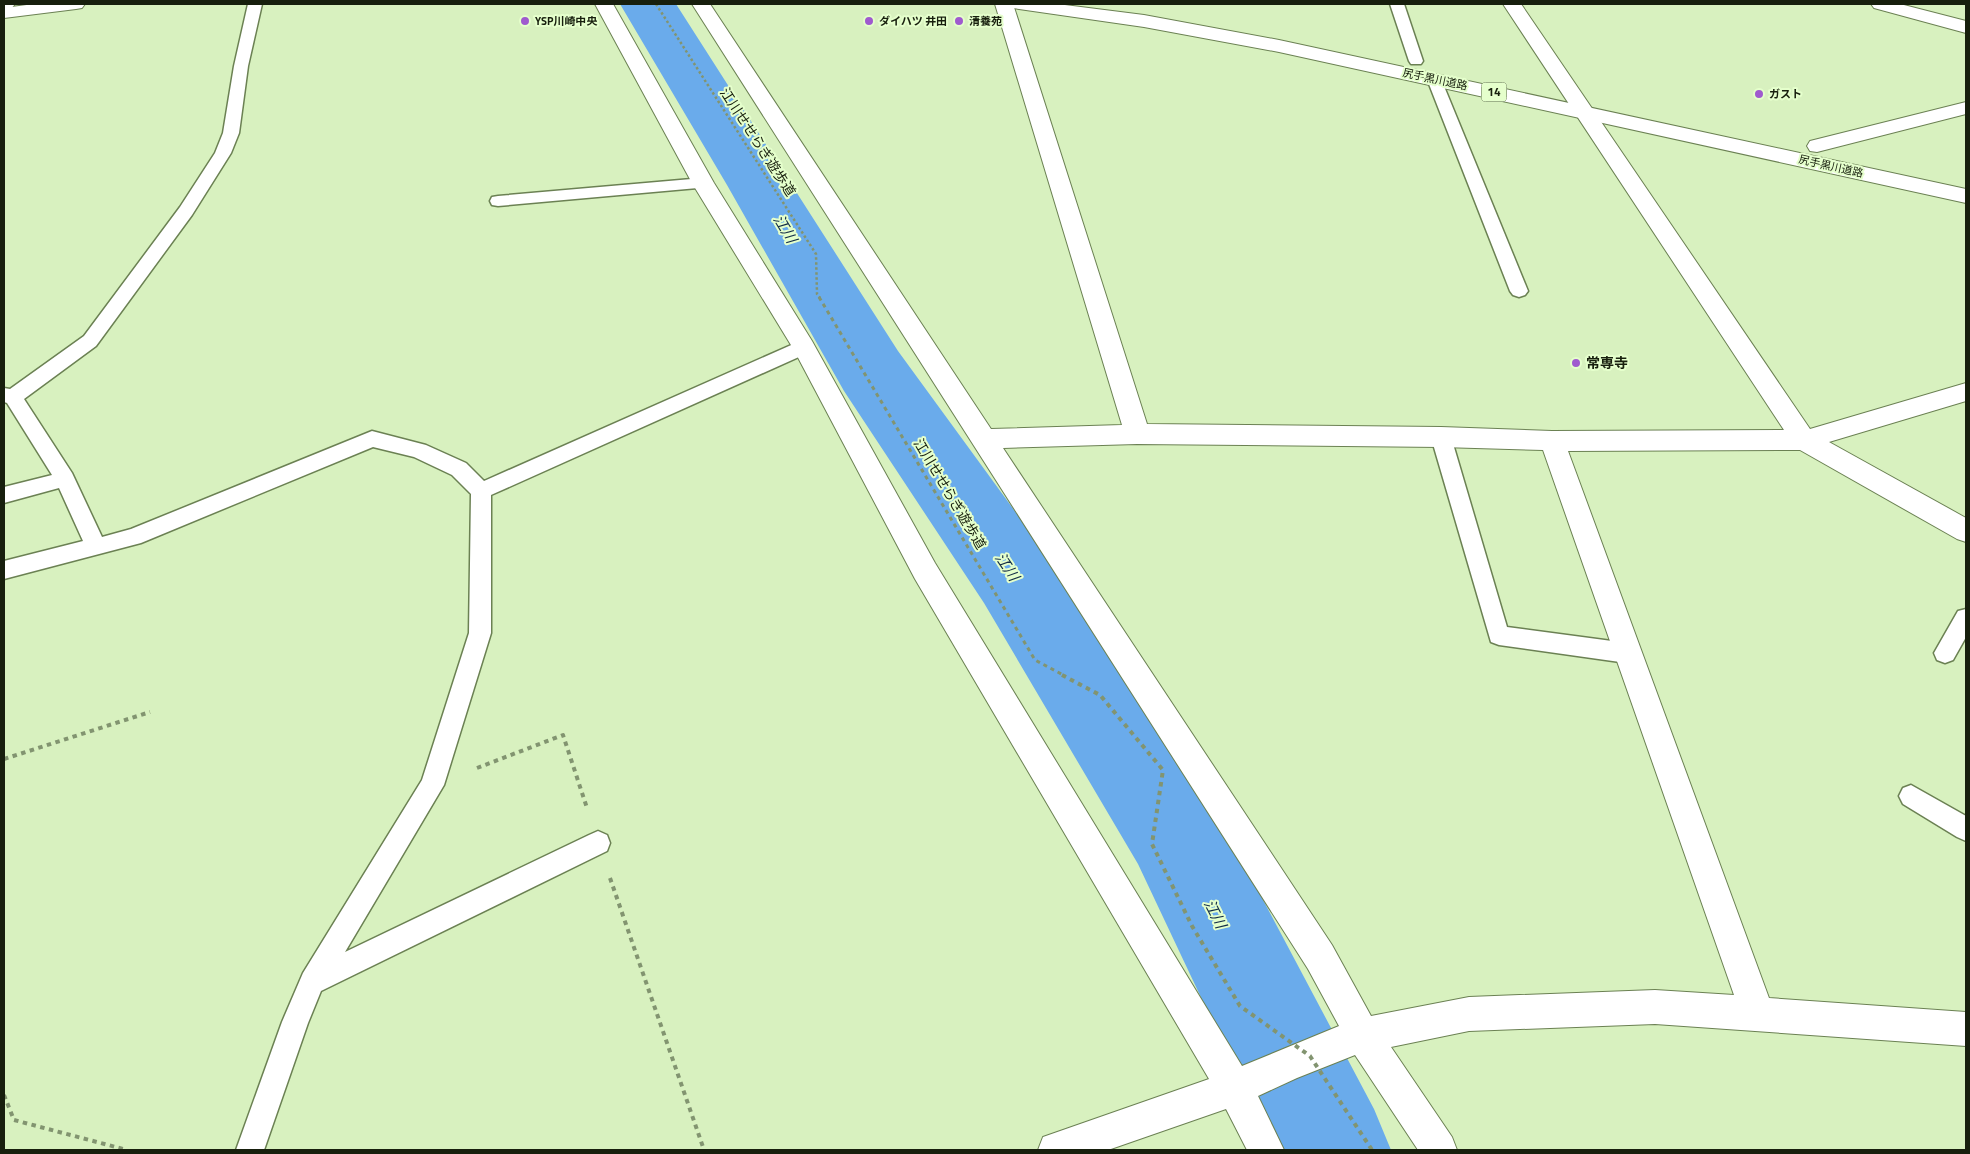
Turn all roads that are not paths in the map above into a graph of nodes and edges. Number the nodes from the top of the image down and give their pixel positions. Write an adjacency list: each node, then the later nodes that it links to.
1 (76, 4): 11 (street)
2 (255, 4): 25 (lane)
3 (604, 4): 19 (street)
4 (701, 4): 28 (street)
5 (1004, 4): 26 (street)
6 (1019, 4): 14 (street, 尻手黒川道路 / 14)
7 (1104, 4): 13 (street, 尻手黒川道路 / 14)
8 (1396, 4): 13 (lane)
9 (1512, 4): 15 (street)
10 (1880, 4): 12 (street)
11 (4, 13)
12 (1966, 26)
13 (1416, 61): 15 (street, 尻手黒川道路 / 14)
14 (1434, 79): 15 (street, 尻手黒川道路 / 14); 22 (lane)
15 (1578, 104): 17 (street, 尻手黒川道路 / 14); 20 (street, 尻手黒川道路 / 14); 29 (street)
16 (1966, 108): 17 (street)
17 (1817, 146): 18 (street, 尻手黒川道路 / 14)
18 (1966, 179)
19 (703, 183): 21 (lane); 23 (street)
20 (1966, 196)
21 (498, 201)
22 (1519, 291)
23 (804, 347): 32 (lane); 47 (street)
24 (1966, 392): 29 (street)
25 (8, 396): 31 (lane)
26 (1137, 434): 27 (street); 28 (street)
27 (1441, 437): 30 (street); 39 (lane)
28 (982, 439): 46 (street)
29 (1804, 440): 30 (street); 34 (street)
30 (1552, 441): 39 (street)
31 (65, 479): 33 (lane); 35 (lane)
32 (481, 491): 35 (lane); 43 (lane)
33 (4, 495)
34 (1966, 531)
35 (96, 546): 36 (lane)
36 (4, 570)
37 (1966, 618): 38 (lane)
38 (1945, 652)
39 (1627, 653): 44 (street)
40 (1911, 796): 41 (lane)
41 (1966, 829)
42 (598, 843): 43 (lane)
43 (312, 982): 48 (lane)
44 (1758, 1014): 45 (street); 46 (street)
45 (1966, 1029)
46 (1362, 1035): 47 (street); 51 (street)
47 (1235, 1088): 49 (street); 50 (street)
48 (250, 1150)
49 (1056, 1150)
50 (1266, 1150)
51 (1439, 1150)

